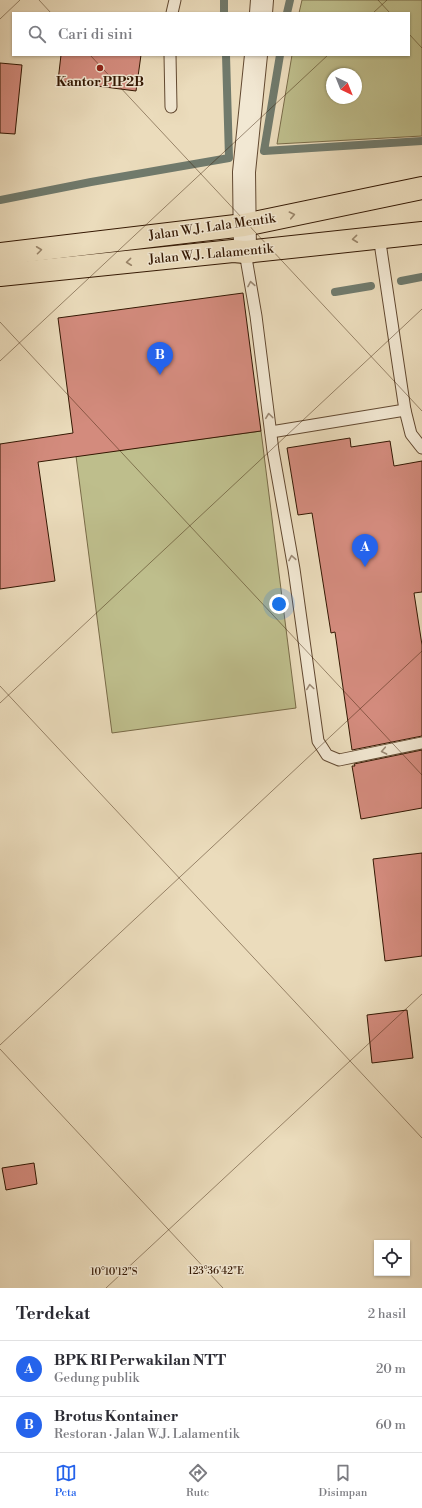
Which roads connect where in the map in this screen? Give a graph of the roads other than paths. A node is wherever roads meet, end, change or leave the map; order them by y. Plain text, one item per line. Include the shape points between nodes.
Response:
1 (176, 0) edge
2 (262, 0) edge
3 (172, 12) edge
4 (261, 12) edge
5 (170, 56) edge
6 (256, 56) edge
7 (171, 107) dead end
8 (422, 188) edge
9 (244, 226) junction
10 (422, 232) edge
11 (379, 236) junction
12 (245, 252) junction
13 (0, 254) edge
14 (0, 275) edge
15 (405, 410) junction
16 (271, 432) junction
17 (422, 448) edge
18 (422, 743) edge

1 - 3 lane
2 - 4 street
5 - 7 lane
6 - 9 street via 244,172
9 -> 8 main road, Jalan W.J. Lala Mentik
9 - 12 street
13 -> 9 main road, Jalan W.J. Lala Mentik
10 - 11 main road, Jalan W.J. Lalamentik
11 -> 12 main road, Jalan W.J. Lalamentik
11 - 15 lane
12 -> 14 main road, Jalan W.J. Lalamentik
16 -> 12 lane
15 - 16 lane
15 - 17 lane via 411,434
18 -> 16 lane via 339,760 328,755 318,741 294,569

